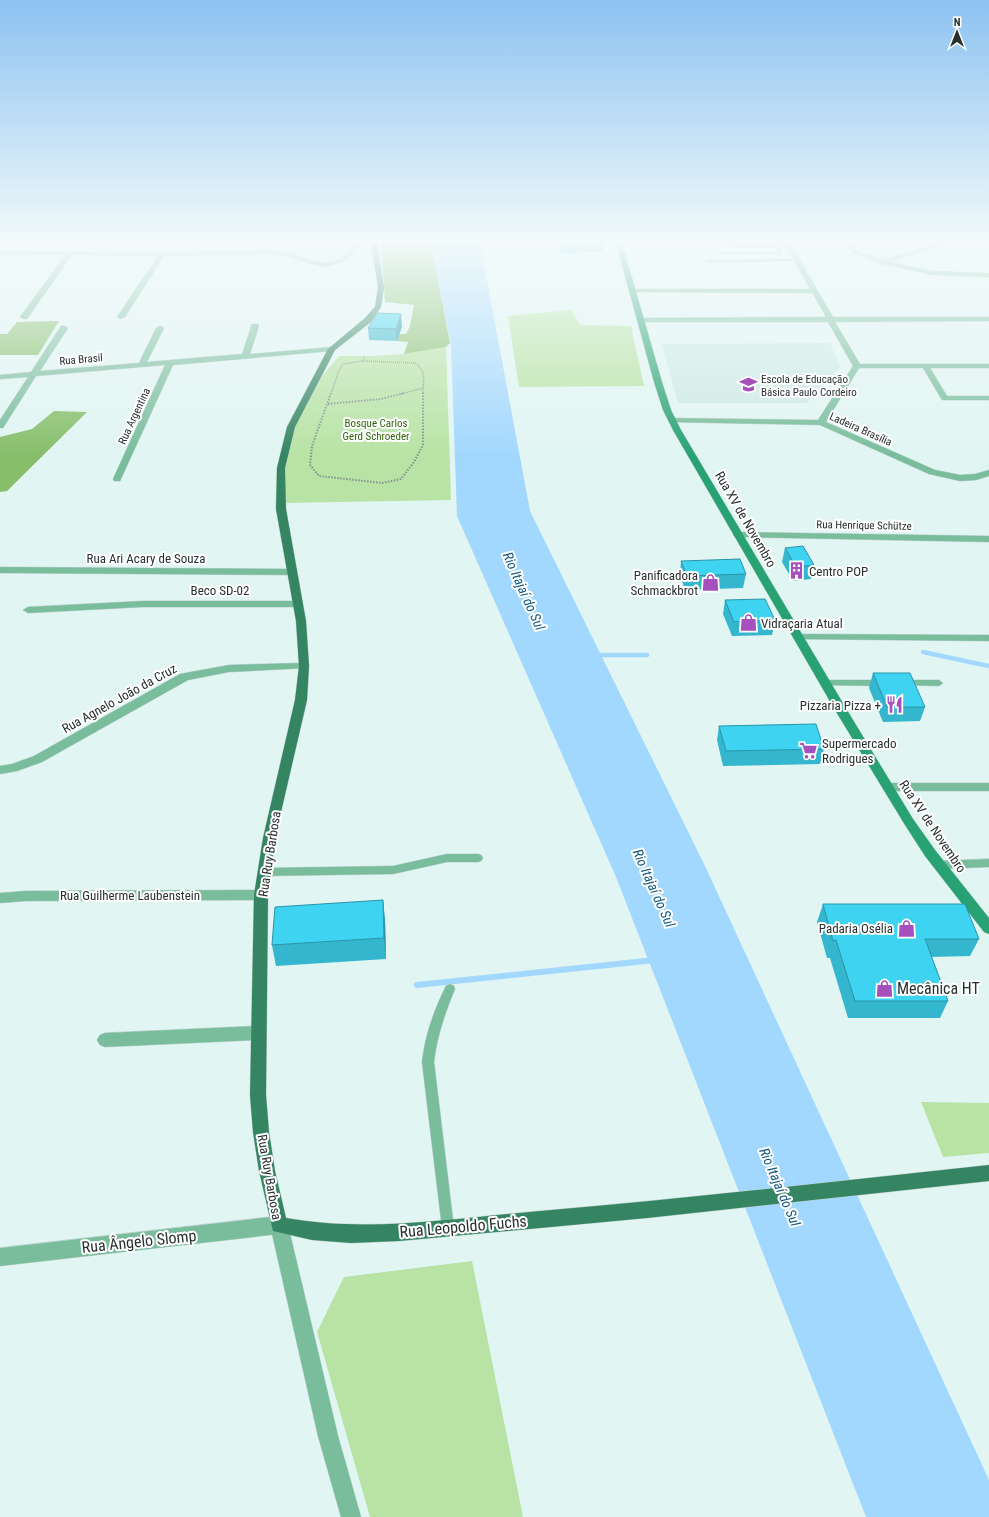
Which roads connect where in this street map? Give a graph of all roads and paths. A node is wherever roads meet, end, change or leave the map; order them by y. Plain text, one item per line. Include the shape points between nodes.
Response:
1 (123, 314) edge
2 (373, 314) edge
3 (639, 314) edge
4 (827, 314) edge
5 (121, 317) dead end
6 (830, 319) junction
7 (989, 319) edge
8 (641, 320) junction
9 (255, 326) dead end
10 (64, 328) dead end
11 (160, 328) dead end
12 (332, 349) junction
13 (245, 356) junction
14 (364, 356) dead end
15 (363, 361) junction
16 (170, 362) junction
17 (142, 365) junction
18 (857, 366) junction
19 (925, 366) junction
20 (989, 366) edge
21 (34, 374) junction
22 (0, 378) edge
23 (423, 388) junction
24 (989, 398) edge
25 (327, 404) junction
26 (672, 420) junction
27 (821, 423) junction
28 (0, 426) edge
29 (989, 473) edge
30 (117, 479) dead end
31 (738, 535) junction
32 (989, 539) edge
33 (0, 570) edge
34 (292, 572) junction
35 (297, 604) junction
36 (28, 610) dead end
37 (798, 637) junction
38 (989, 638) edge
39 (304, 666) junction
40 (825, 683) junction
41 (939, 683) dead end
42 (0, 770) edge
43 (888, 788) junction
44 (989, 788) edge
45 (478, 858) dead end
46 (989, 863) edge
47 (939, 865) junction
48 (263, 872) junction
49 (261, 895) junction
50 (0, 898) edge
51 (989, 928) edge
52 (450, 989) dead end
53 (258, 1033) junction
54 (105, 1040) dead end
55 (989, 1173) edge
56 (278, 1225) junction
57 (448, 1228) junction
58 (0, 1257) edge
59 (352, 1517) edge

1 - 5 street
2 - 12 main road, Rua Ruy Barbosa
3 - 8 main road, Rua XV de Novembro
4 - 6 street
6 - 7 street
6 - 8 street
6 - 18 street
8 - 26 main road, Rua XV de Novembro via 658,382
9 - 13 street
10 - 21 street
11 - 17 street
12 - 13 street, Rua Brasil
12 - 34 main road, Rua Ruy Barbosa via 291,427 282,462 281,509
13 - 16 street, Rua Brasil
14 - 15 path
15 - 23 path via 415,363 421,366 423,371
15 - 25 path via 343,364
16 - 17 street, Rua Brasil
16 - 30 street, Rua Argentina
17 - 21 street, Rua Brasil
18 - 19 street
18 - 27 street
19 - 20 street
19 - 24 street via 945,398
21 - 22 street, Rua Brasil
21 - 28 street
23 - 25 path via 381,399
23 - 25 path via 423,445 401,480 382,483 319,476 310,465 312,446
26 - 27 street, Ladeira Brasília
26 - 31 main road, Rua XV de Novembro
27 - 29 street, Ladeira Brasília via 932,472 964,478
31 - 32 street, Rua Henrique Schütze
31 - 37 main road, Rua XV de Novembro
33 - 34 street, Rua Ari Acary de Souza
34 - 35 main road, Rua Ruy Barbosa
35 - 36 street, Beco SD-02 via 143,604
35 - 39 main road, Rua Ruy Barbosa via 304,646
37 - 38 street
37 - 40 main road, Rua XV de Novembro
39 - 42 street, Rua Agnelo João da Cruz via 229,667 184,677 38,759
39 - 48 main road, Rua Ruy Barbosa via 301,700
40 - 41 lane
40 - 43 main road, Rua XV de Novembro
43 - 44 street
43 - 47 main road, Rua XV de Novembro
45 - 48 lane via 440,860 393,870
46 - 47 lane
47 - 51 main road, Rua XV de Novembro
48 - 49 main road, Rua Ruy Barbosa
49 - 50 street, Rua Guilherme Laubenstein
49 - 53 main road, Rua Ruy Barbosa
52 - 57 lane via 435,1025 428,1062
53 - 54 street
53 - 56 main road, Rua Ruy Barbosa via 261,1132
55 - 57 main road, Rua Leopoldo Fuchs via 647,1210
56 - 57 main road, Rua Leopoldo Fuchs via 351,1234
56 - 58 street, Rua Ângelo Slomp
56 - 59 street, Rua Ruy Barbosa via 328,1436

